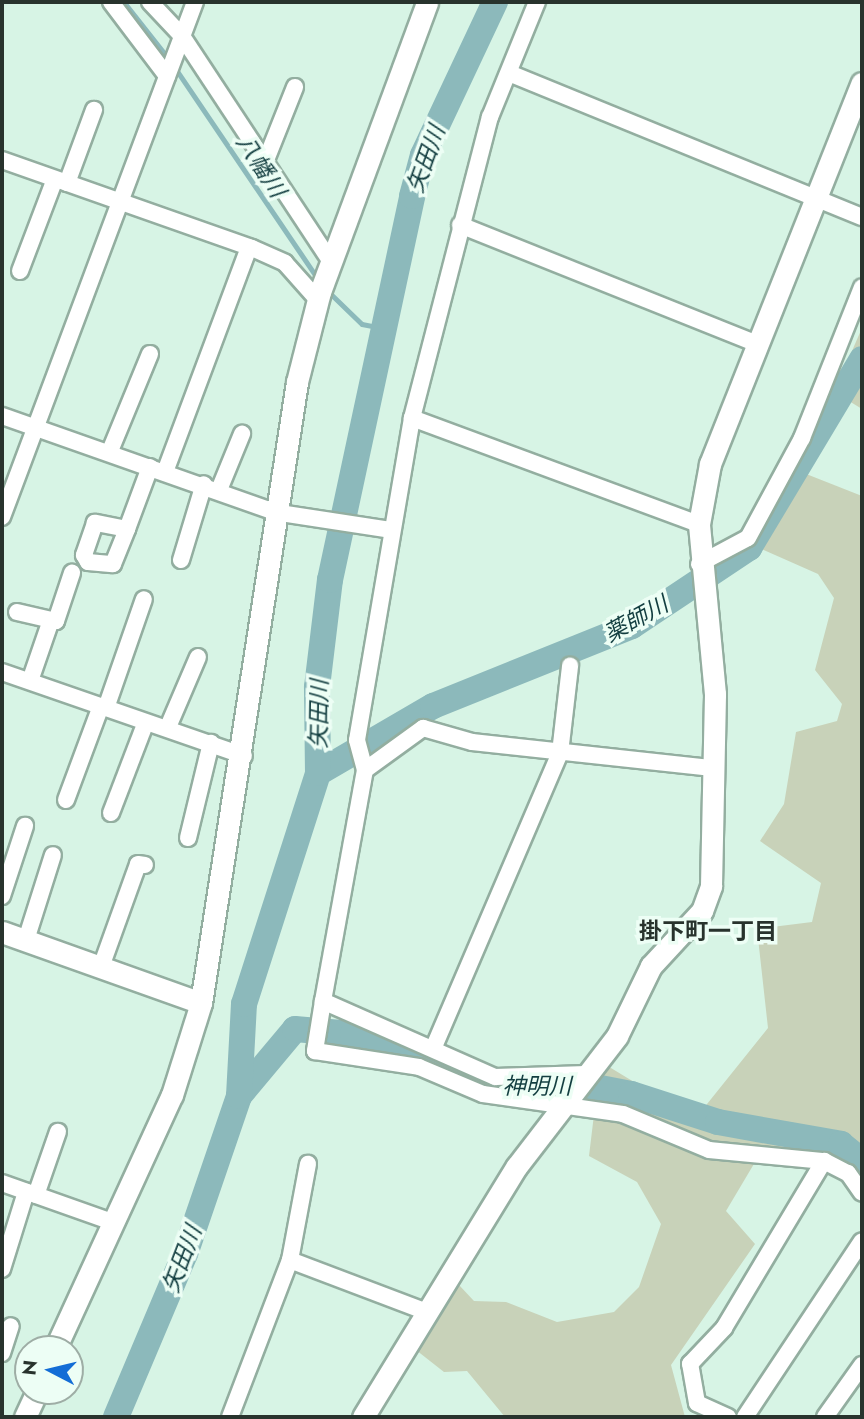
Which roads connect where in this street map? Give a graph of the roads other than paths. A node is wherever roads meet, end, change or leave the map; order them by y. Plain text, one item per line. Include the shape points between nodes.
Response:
1 (111, 2) edge
2 (150, 2) edge
3 (195, 2) edge
4 (427, 2) edge
5 (537, 2) edge
6 (179, 43) junction
7 (169, 72) junction
8 (509, 73) junction
9 (862, 83) edge
10 (295, 87) dead end
11 (94, 110) dead end
12 (2, 160) edge
13 (264, 165) junction
14 (61, 181) junction
15 (817, 197) junction
16 (121, 203) junction
17 (862, 216) edge
18 (460, 225) junction
19 (249, 247) junction
20 (329, 267) junction
21 (20, 271) dead end
22 (862, 287) edge
23 (319, 296) junction
24 (757, 344) junction
25 (150, 354) dead end
26 (2, 416) edge
27 (412, 418) junction
28 (35, 428) junction
29 (242, 435) dead end
30 (110, 452) junction
31 (157, 470) junction
32 (211, 487) junction
33 (279, 512) junction
34 (2, 517) edge
35 (699, 524) junction
36 (127, 529) dead end
37 (387, 529) junction
38 (181, 560) dead end
39 (699, 564) junction
40 (72, 573) dead end
41 (144, 599) dead end
42 (17, 612) dead end
43 (50, 623) junction
44 (198, 657) dead end
45 (570, 666) dead end
46 (2, 672) edge
47 (30, 681) junction
48 (104, 707) junction
49 (146, 722) junction
50 (168, 727) junction
51 (211, 743) junction
52 (560, 754) junction
53 (244, 756) junction
54 (713, 768) junction
55 (365, 770) junction
56 (66, 800) dead end
57 (111, 813) dead end
58 (25, 826) dead end
59 (188, 838) dead end
60 (53, 855) dead end
61 (145, 865) dead end
62 (2, 896) edge
63 (2, 932) edge
64 (26, 940) junction
65 (101, 967) junction
66 (323, 1001) junction
67 (201, 1003) junction
68 (433, 1049) junction
69 (586, 1074) junction
70 (569, 1102) junction
71 (58, 1132) dead end
72 (824, 1161) junction
73 (308, 1164) dead end
74 (2, 1183) edge
75 (862, 1193) edge
76 (31, 1194) junction
77 (112, 1222) junction
78 (862, 1241) edge
79 (290, 1260) junction
80 (2, 1269) edge
81 (427, 1312) junction
82 (11, 1326) dead end
83 (61, 1335) edge
84 (2, 1353) edge
85 (862, 1365) edge
86 (230, 1417) edge
87 (363, 1417) edge
88 (728, 1417) edge
89 (746, 1417) edge
90 (825, 1417) edge

1 - 7 street
2 - 6 street
3 - 6 street
4 - 20 street
5 - 8 street
6 - 7 street
6 - 13 street
7 - 16 street
8 - 15 street
8 - 18 street
9 - 15 street
10 - 13 street
11 - 14 street
12 - 14 street
13 - 20 street
14 - 16 street
14 - 21 street
15 - 17 street
15 - 24 street
16 - 19 street
16 - 28 street
18 - 24 street
18 - 27 street
19 - 23 street via 285,263
19 - 31 street
20 - 23 street
22 - 39 street via 802,438 748,538
23 - 33 street
24 - 35 street via 710,464
25 - 30 street
26 - 28 street
27 - 35 street
27 - 37 street
28 - 30 street
28 - 34 street
29 - 32 street
30 - 31 street
31 - 32 street
31 - 36 street
32 - 33 street
32 - 38 street
33 - 37 street
33 - 53 street
35 - 39 street
37 - 55 street via 357,740
39 - 54 street via 714,662
40 - 43 street
41 - 48 street
42 - 43 street
43 - 47 street
44 - 50 street
45 - 52 street
46 - 47 street
47 - 48 street
48 - 49 street
48 - 56 street
49 - 50 street
49 - 57 street
50 - 51 street
51 - 53 street
51 - 59 street
52 - 54 street
52 - 55 street via 472,743 423,728
52 - 68 street
53 - 67 street
54 - 69 street via 710,886 702,911 651,966 617,1036
55 - 66 street
58 - 62 street
60 - 64 street
61 - 65 street via 138,864
63 - 64 street
64 - 65 street
65 - 67 street
66 - 68 street
66 - 70 street via 315,1051 419,1067 483,1094
67 - 77 street via 172,1095
68 - 69 street via 495,1077
69 - 70 street
70 - 72 street via 623,1114 709,1150
70 - 81 street via 529,1148
71 - 76 street
72 - 75 street via 848,1173
72 - 88 street via 724,1328 690,1364 697,1403
73 - 79 street
74 - 76 street
76 - 77 street
76 - 80 street
77 - 83 street
78 - 89 street
79 - 81 street
79 - 86 street
81 - 87 street
82 - 84 street
85 - 90 street

